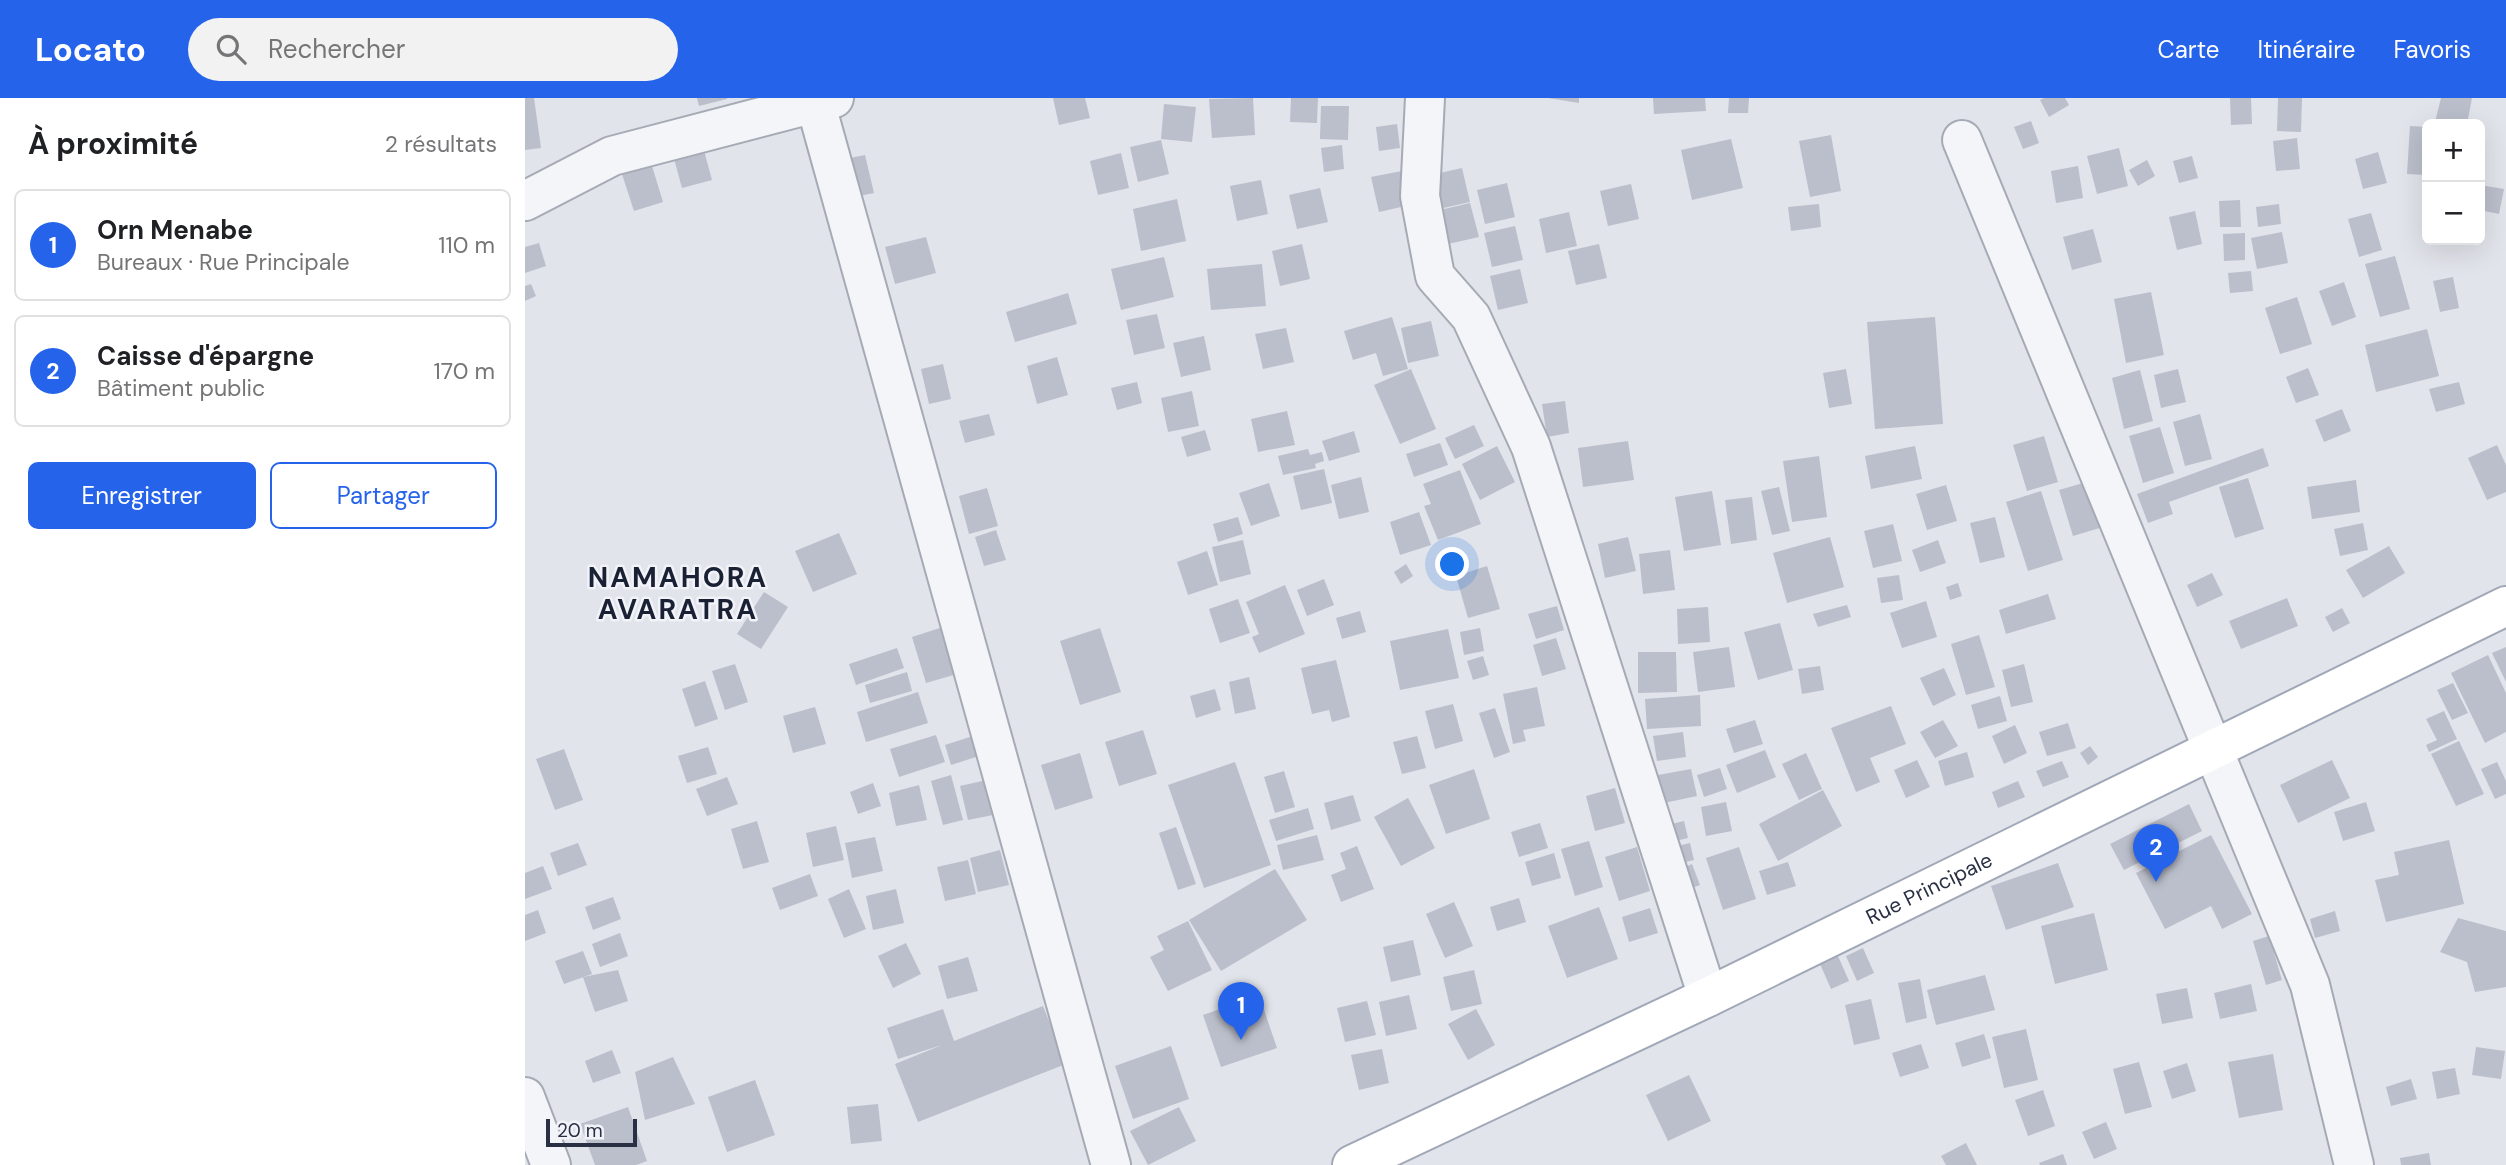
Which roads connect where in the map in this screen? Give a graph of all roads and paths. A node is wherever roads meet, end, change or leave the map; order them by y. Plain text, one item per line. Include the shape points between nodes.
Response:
1 (821, 100) edge
2 (1414, 100) edge
3 (1962, 140) dead end
4 (525, 201) edge
5 (2506, 606) edge
6 (2213, 751) junction
7 (1708, 997) junction
8 (525, 1097) edge
9 (551, 1165) edge
10 (1111, 1165) edge
11 (1352, 1165) edge
12 (2354, 1165) edge

1 - 4 street via 612,156
1 - 10 street
2 - 7 street via 1420,196 1435,275 1471,317 1531,447
3 - 6 street
5 - 6 main road, Rue Principale
6 - 7 main road, Rue Principale
6 - 12 street via 2310,985
7 - 11 main road, Rue Principale
8 - 9 street

